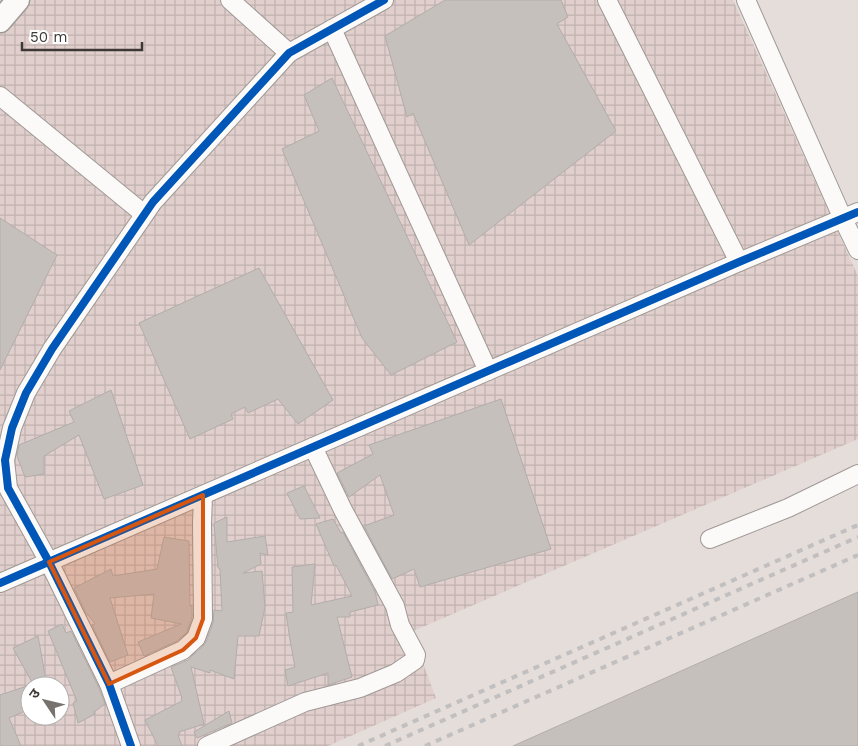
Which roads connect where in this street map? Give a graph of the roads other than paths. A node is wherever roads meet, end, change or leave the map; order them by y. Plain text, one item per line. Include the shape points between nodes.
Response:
1 (18, 0) edge
2 (230, 0) edge
3 (384, 0) edge
4 (607, 0) edge
5 (746, 0) edge
6 (0, 21) edge
7 (332, 29) junction
8 (289, 54) junction
9 (0, 96) edge
10 (144, 214) junction
11 (850, 215) edge
12 (858, 250) edge
13 (739, 262) junction
14 (488, 371) junction
15 (313, 447) junction
16 (858, 474) edge
17 (203, 495) junction
18 (710, 539) dead end
19 (49, 562) junction
20 (0, 583) edge
21 (109, 684) junction
22 (131, 746) edge
23 (207, 746) edge

1 - 6 street
2 - 8 street
3 - 7 street
4 - 13 street
5 - 11 street
7 - 8 street
7 - 14 street
8 - 10 street
9 - 10 street
10 - 19 street via 52,349 26,394 12,428 5,460 8,488
11 - 12 street
11 - 13 street
13 - 14 street
14 - 15 street
15 - 17 street
15 - 23 street via 395,606 416,655 415,660 396,673 360,688 305,702
16 - 18 street via 788,508
17 - 19 street
17 - 21 street via 203,619 196,638 183,650
19 - 20 street
19 - 21 street
21 - 22 street

